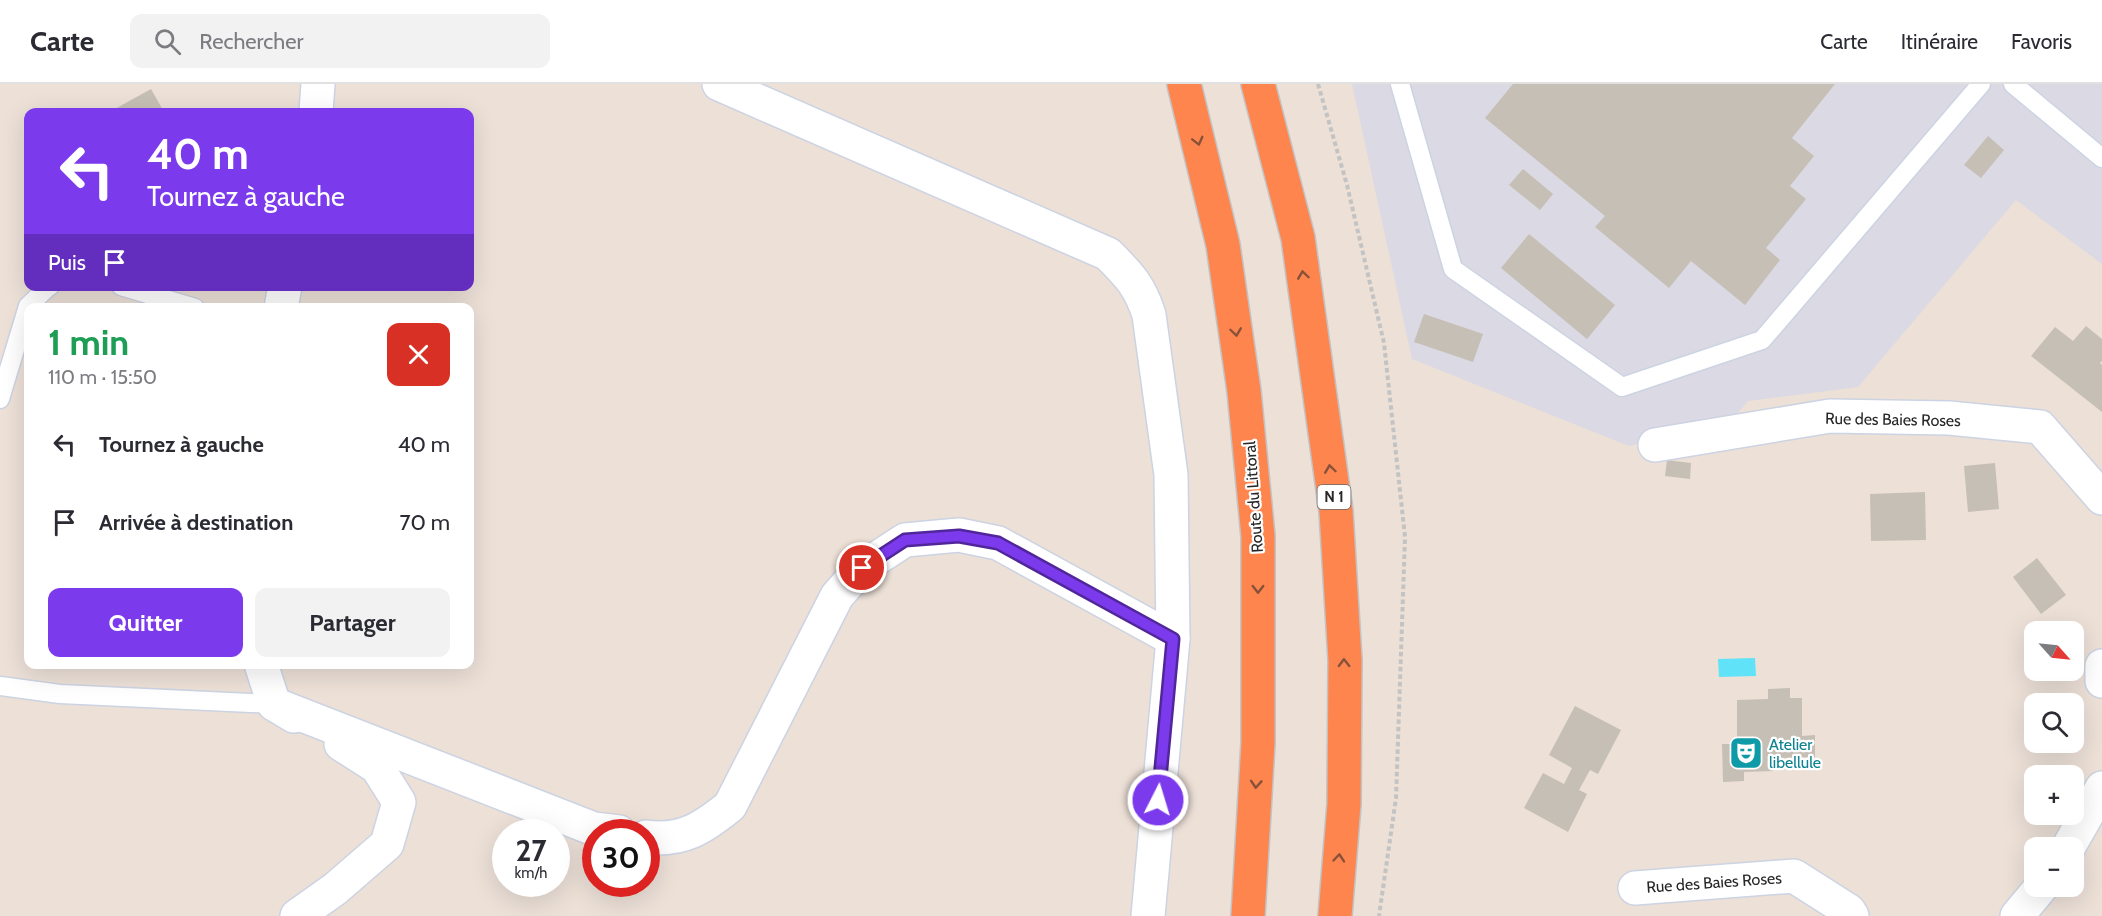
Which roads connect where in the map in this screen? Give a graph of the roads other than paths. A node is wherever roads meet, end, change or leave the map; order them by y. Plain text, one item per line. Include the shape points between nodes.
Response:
1 (318, 84) edge
2 (719, 84) edge
3 (1184, 84) edge
4 (1258, 84) edge
5 (1400, 84) edge
6 (1981, 84) edge
7 (2013, 84) edge
8 (316, 108) edge
9 (2102, 158) edge
10 (43, 291) edge
11 (138, 291) edge
12 (31, 303) edge
13 (178, 303) edge
14 (24, 319) edge
15 (0, 399) edge
16 (1655, 445) dead end
17 (2102, 498) edge
18 (1173, 639) junction
19 (2102, 666) edge
20 (263, 669) edge
21 (2102, 681) edge
22 (0, 686) edge
23 (274, 704) junction
24 (2102, 788) edge
25 (582, 824) edge
26 (2074, 837) edge
27 (660, 838) edge
28 (1635, 888) dead end
29 (2033, 897) edge
30 (297, 916) edge
31 (1148, 916) edge
32 (1248, 916) edge
33 (1335, 916) edge
34 (1852, 916) edge
35 (2017, 916) edge

1 - 8 street
2 - 18 street via 1108,254 1131,276 1149,315 1171,475
3 -> 32 highway, Route du Littoral via 1224,245 1258,536 1258,743
33 -> 4 highway, N 1 via 1344,804 1345,660 1336,511 1298,238
5 - 6 lane via 1453,269 1622,387 1762,340
7 - 9 lane
10 - 12 lane
11 - 13 lane
14 - 15 lane
16 - 17 street, Rue des Baies Roses via 1830,416 1949,418 2040,427
18 - 27 street via 998,543 959,536 905,540 862,568 837,596 730,806 705,827
18 - 31 street
19 - 21 street
20 - 23 street
22 - 23 lane via 60,694
23 - 25 street
23 - 30 street via 377,767 399,802 387,844 335,890
24 - 26 street
28 - 34 street, Rue des Baies Roses via 1794,876
29 - 35 street

